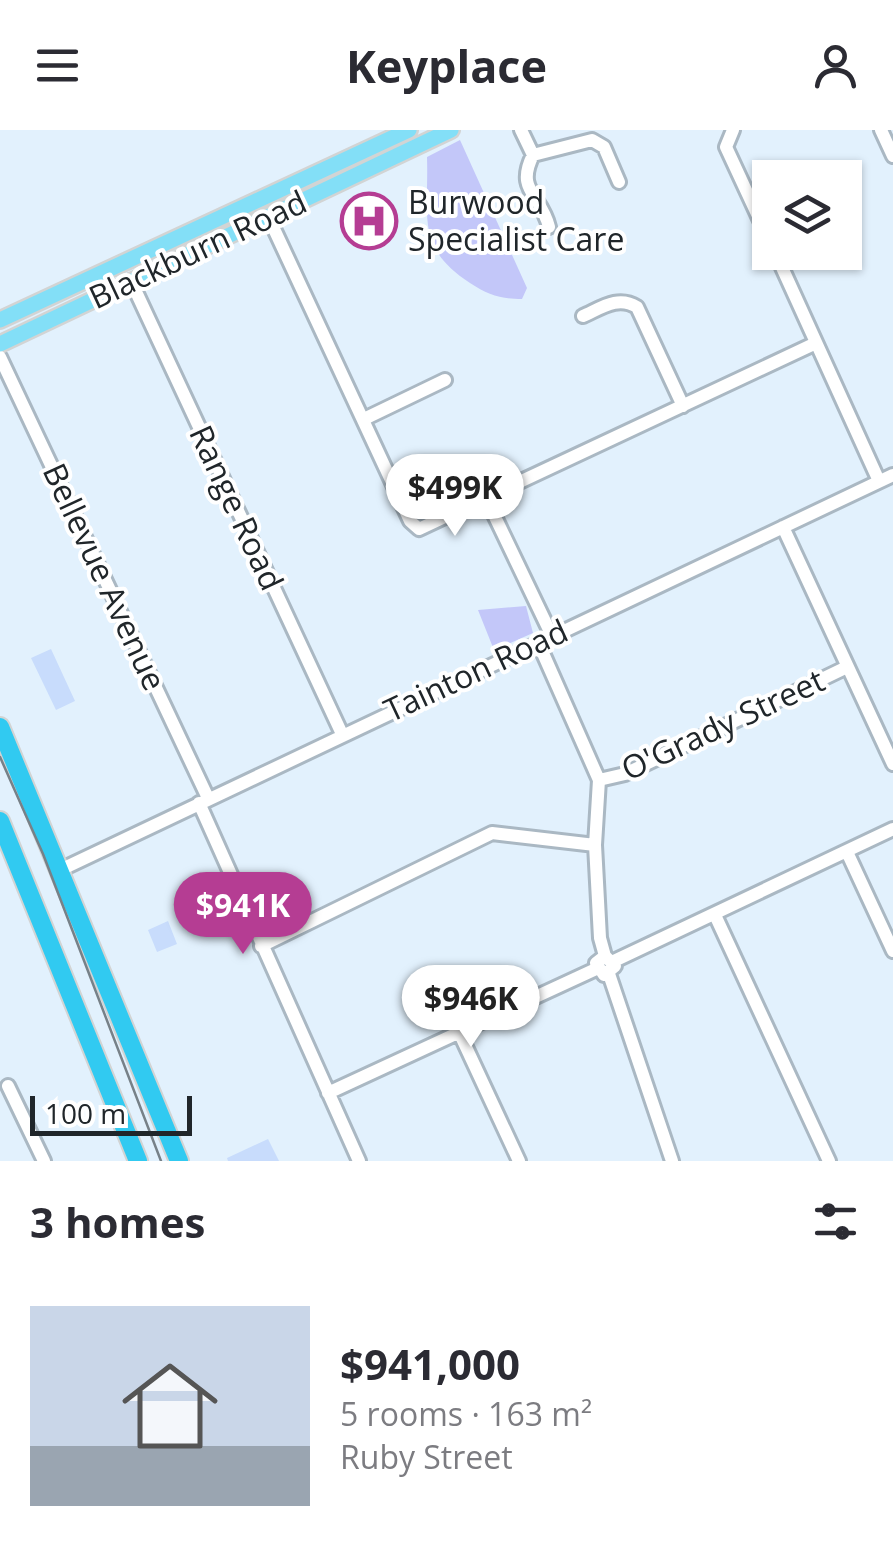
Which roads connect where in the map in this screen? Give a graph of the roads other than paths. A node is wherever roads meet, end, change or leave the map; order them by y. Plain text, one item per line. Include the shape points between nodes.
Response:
1 (409, 130) edge
2 (451, 130) edge
3 (521, 130) edge
4 (733, 130) edge
5 (881, 130) edge
6 (533, 155) junction
7 (893, 156) edge
8 (620, 182) dead end
9 (260, 200) junction
10 (752, 203) edge
11 (268, 216) junction
12 (549, 227) dead end
13 (783, 270) edge
14 (131, 281) junction
15 (584, 316) dead end
16 (0, 320) edge
17 (816, 343) junction
18 (0, 344) edge
19 (0, 357) edge
20 (444, 380) dead end
21 (683, 406) junction
22 (364, 419) junction
23 (893, 474) edge
24 (879, 481) junction
25 (486, 498) junction
26 (783, 528) junction
27 (552, 636) junction
28 (538, 642) junction
29 (846, 667) junction
30 (0, 727) edge
31 (342, 734) junction
32 (893, 764) edge
33 (600, 780) junction
34 (203, 801) junction
35 (0, 821) edge
36 (893, 829) edge
37 (595, 846) junction
38 (847, 852) junction
39 (60, 870) junction
40 (715, 914) junction
41 (261, 946) junction
42 (893, 951) edge
43 (606, 965) junction
44 (459, 1032) junction
45 (8, 1086) dead end
46 (328, 1093) junction
47 (44, 1161) edge
48 (138, 1161) edge
49 (179, 1161) edge
50 (359, 1161) edge
51 (519, 1161) edge
52 (672, 1161) edge
53 (829, 1161) edge

1 - 9 main road, Blackburn Road
2 - 11 main road, Blackburn Road
3 - 6 street
4 - 10 street via 726,147
5 - 7 street
6 - 8 street via 592,140 604,147
6 - 12 street via 524,173 527,188
9 - 11 main road
9 - 16 main road, Blackburn Road
11 - 14 main road, Blackburn Road
11 - 22 street
13 - 17 street
14 - 18 main road, Blackburn Road
14 - 31 street, Range Road
15 - 21 street via 613,302 637,307
17 - 21 street
17 - 24 street
19 - 34 street, Bellevue Avenue
20 - 22 street
21 - 25 street
22 - 25 street via 419,530
23 - 24 street, Tainton Road
24 - 26 street, Tainton Road
25 - 27 street
26 - 27 street, Tainton Road
26 - 29 street
27 - 28 street, Tainton Road
28 - 31 street, Tainton Road
28 - 33 street
29 - 32 street
29 - 33 street, O'Grady Street
30 - 39 highway
31 - 34 street, Tainton Road
33 - 37 street
34 - 39 street, Tainton Road
34 - 41 street, Bellevue Avenue
35 - 48 highway
36 - 38 street
37 - 41 street via 492,833
37 - 43 street
38 - 40 street
38 - 42 street
39 - 49 highway
40 - 43 street
40 - 53 street
41 - 46 street, Bellevue Avenue
43 - 44 street
43 - 52 street
44 - 46 street
44 - 51 street
45 - 47 street
46 - 50 street, Bellevue Avenue

